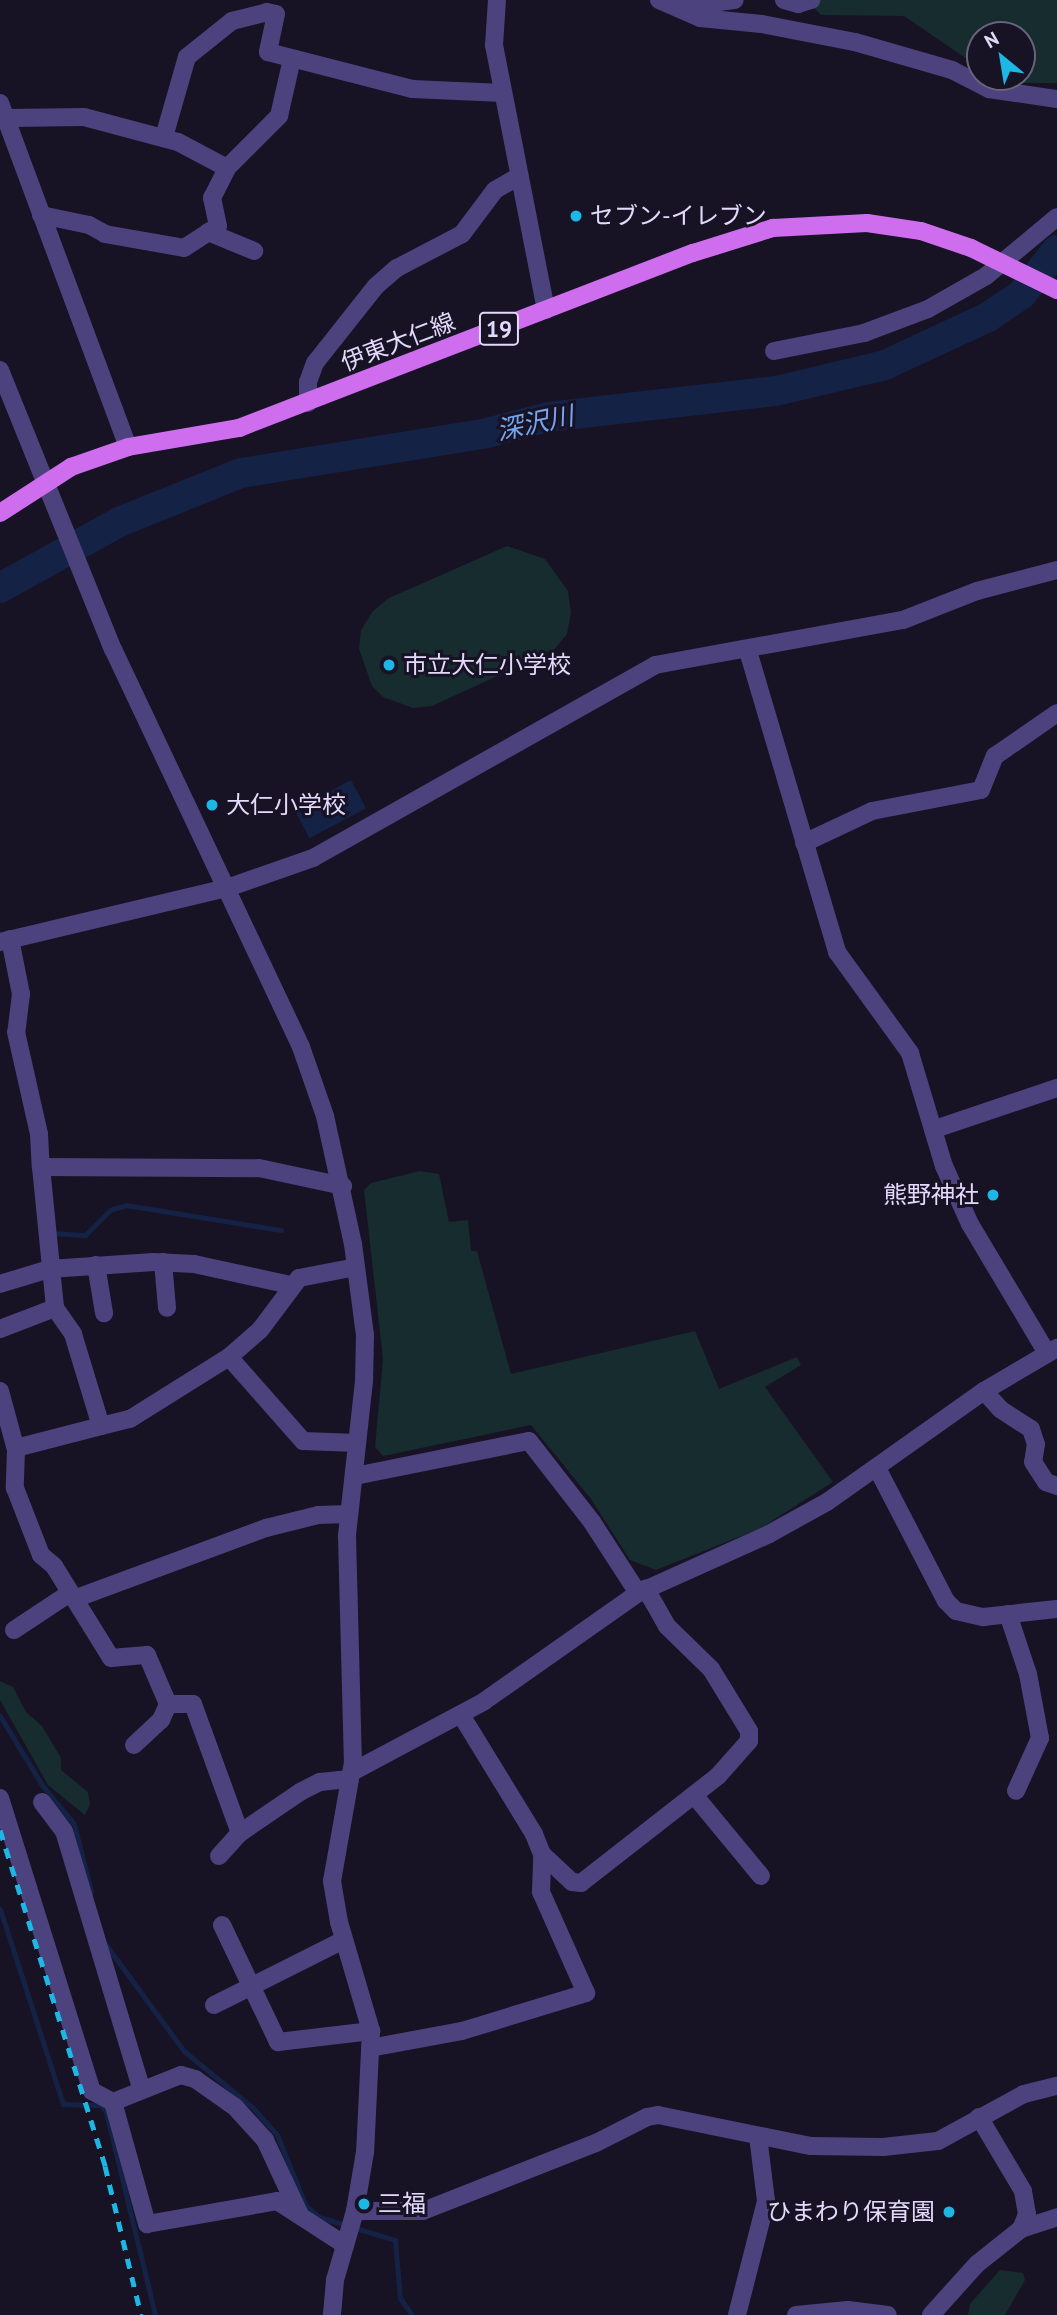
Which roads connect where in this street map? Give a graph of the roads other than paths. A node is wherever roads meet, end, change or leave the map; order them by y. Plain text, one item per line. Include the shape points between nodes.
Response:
1 (497, 0) edge
2 (735, 0) edge
3 (784, 0) edge
4 (811, 0) edge
5 (663, 3) edge
6 (292, 59) junction
7 (503, 93) junction
8 (1057, 99) edge
9 (3, 111) edge
10 (164, 138) junction
11 (228, 168) junction
12 (519, 176) junction
13 (41, 215) junction
14 (1057, 217) edge
15 (208, 232) junction
16 (254, 251) dead end
17 (1006, 264) junction
18 (1057, 290) edge
19 (547, 310) junction
20 (774, 351) dead end
21 (0, 370) edge
22 (308, 403) junction
23 (128, 447) junction
24 (43, 484) junction
25 (0, 513) edge
26 (1057, 570) edge
27 (748, 651) junction
28 (1057, 713) edge
29 (804, 843) junction
30 (227, 888) junction
31 (5, 941) edge
32 (1057, 1088) edge
33 (935, 1129) junction
34 (41, 1167) junction
35 (343, 1186) junction
36 (163, 1262) junction
37 (96, 1265) junction
38 (356, 1267) junction
39 (50, 1269) junction
40 (0, 1284) edge
41 (290, 1285) junction
42 (55, 1308) junction
43 (167, 1308) dead end
44 (104, 1313) dead end
45 (0, 1329) edge
46 (1052, 1351) edge
47 (229, 1357) junction
48 (0, 1391) edge
49 (984, 1391) junction
50 (101, 1426) junction
51 (9, 1440) edge
52 (357, 1443) junction
53 (877, 1468) junction
54 (355, 1476) junction
55 (1057, 1486) edge
56 (348, 1514) junction
57 (642, 1591) junction
58 (72, 1596) junction
59 (1057, 1609) edge
60 (1008, 1614) junction
61 (14, 1630) dead end
62 (168, 1704) junction
63 (461, 1716) junction
64 (134, 1745) dead end
65 (351, 1775) junction
66 (1016, 1791) dead end
67 (694, 1795) junction
68 (0, 1798) edge
69 (42, 1802) dead end
70 (240, 1833) junction
71 (542, 1854) junction
72 (219, 1857) dead end
73 (761, 1876) dead end
74 (222, 1925) dead end
75 (344, 1940) junction
76 (251, 1985) junction
77 (214, 2005) dead end
78 (370, 2039) junction
79 (1057, 2086) edge
80 (141, 2088) junction
81 (113, 2102) junction
82 (979, 2117) junction
83 (758, 2136) junction
84 (300, 2215) junction
85 (1057, 2217) edge
86 (350, 2227) junction
87 (1021, 2229) junction
88 (332, 2315) edge
89 (737, 2315) edge
90 (796, 2315) edge
91 (888, 2315) edge
92 (931, 2315) edge

1 - 7 street via 494,45
2 - 5 street via 707,6
3 - 4 street via 798,4
5 - 8 street via 700,18 762,23 856,42 952,70 989,89
6 - 7 street via 412,89
6 - 10 street via 268,52 276,14 232,21 187,57
6 - 11 street via 279,116
7 - 12 street
9 - 10 street via 84,117
9 - 13 street
10 - 11 street
11 - 15 street via 212,198 218,226
12 - 19 street
12 - 22 street via 495,190 462,234 397,268 376,286 315,363 308,382
13 - 15 street via 89,225 105,234 184,248
13 - 23 street
14 - 17 street
15 - 16 street
17 - 18 main road, 伊東大仁線 / 19
17 - 19 main road, 伊東大仁線 / 19 via 921,231 867,223 803,223 740,236
17 - 20 street via 928,309 864,333
19 - 22 main road, 伊東大仁線 / 19
21 - 24 street
22 - 23 main road, 伊東大仁線 / 19 via 239,428
23 - 24 main road, 伊東大仁線 / 19 via 71,467
24 - 25 main road, 伊東大仁線 / 19
24 - 30 street via 106,633
26 - 27 street via 986,588 903,620
27 - 29 street
27 - 30 street via 644,670 346,842
28 - 29 street via 995,756 981,790 872,811
29 - 33 street via 837,952 910,1053
30 - 31 street
30 - 35 street via 301,1048
31 - 34 street via 21,994 16,1032 39,1134
32 - 33 street
33 - 46 street via 944,1166 970,1224
34 - 35 street via 259,1168
34 - 39 street
35 - 38 street
36 - 37 street
36 - 41 street
36 - 43 street
37 - 39 street
37 - 44 street
38 - 41 street via 304,1276
38 - 52 street via 365,1335
39 - 40 street
39 - 42 street
41 - 47 street via 260,1329
42 - 45 street
42 - 50 street via 74,1334
46 - 49 street
47 - 50 street via 130,1419
47 - 52 street via 303,1441
48 - 51 street
49 - 53 street
49 - 55 street via 1000,1409 1031,1429 1036,1444 1033,1462 1046,1482
50 - 51 street
51 - 58 street via 20,1504 41,1556 54,1566
52 - 54 street
53 - 57 street via 768,1534
53 - 60 street via 946,1601 967,1616
54 - 56 street
54 - 57 street via 529,1441
56 - 58 street via 318,1515 266,1528
56 - 65 street
57 - 63 street
57 - 67 street via 667,1626 711,1669 751,1736 730,1764
58 - 61 street
58 - 62 street via 111,1658 147,1655
59 - 60 street
60 - 66 street via 1028,1674 1040,1738
62 - 64 street via 161,1720
62 - 70 street via 192,1704
63 - 65 street
63 - 71 street
65 - 70 street via 300,1791
65 - 75 street via 331,1881
67 - 71 street via 581,1883 572,1882
67 - 73 street
68 - 81 street via 92,2091
69 - 80 street via 64,1831
70 - 72 street
71 - 78 street via 541,1892 586,1993 462,2031
74 - 76 street
75 - 76 street
75 - 78 street
76 - 77 street
76 - 78 street via 278,2042
78 - 86 street via 365,2152
79 - 82 street via 1024,2094
80 - 81 street
80 - 84 street via 188,2075 235,2107 272,2148
81 - 84 street via 147,2224 253,2202 287,2204
82 - 83 street via 938,2141 922,2144 838,2149
82 - 87 street via 1023,2191 1027,2214
83 - 86 street via 658,2115 647,2117 596,2143 423,2211
83 - 89 street via 766,2201
84 - 86 street
85 - 87 street
86 - 88 street via 335,2280
87 - 92 street via 977,2264
90 - 91 street via 848,2310

